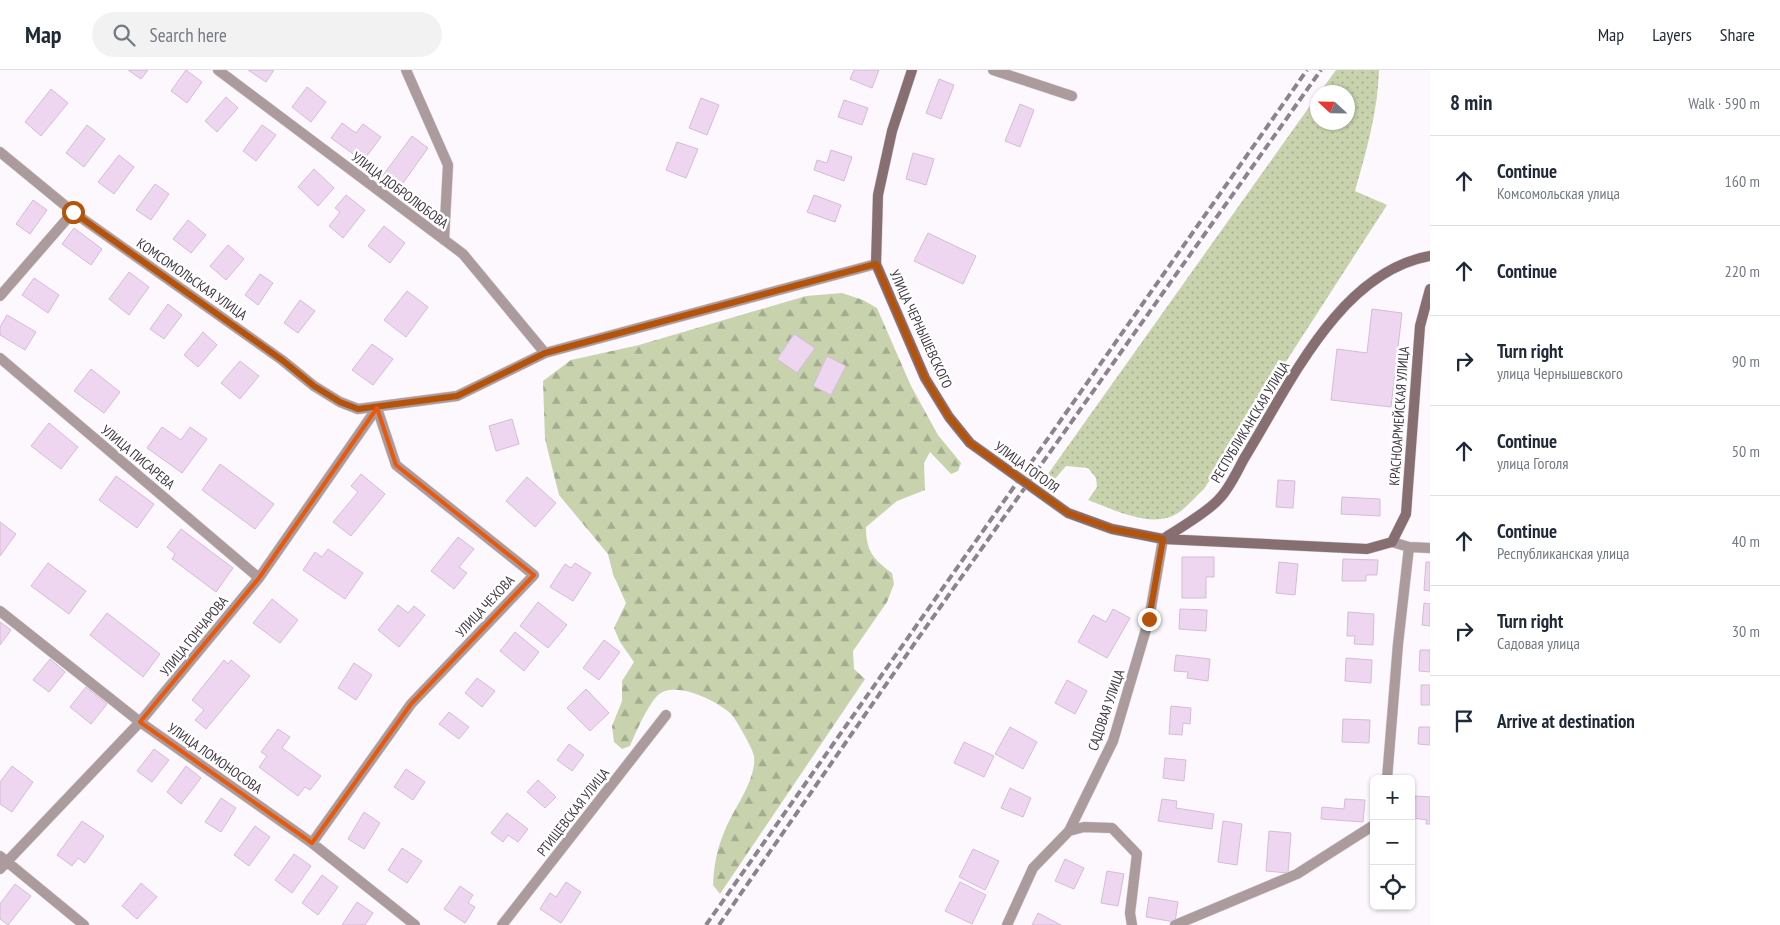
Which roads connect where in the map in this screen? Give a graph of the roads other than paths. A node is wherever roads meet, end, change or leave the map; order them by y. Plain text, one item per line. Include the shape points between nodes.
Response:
1 (218, 70) edge
2 (406, 70) edge
3 (912, 70) edge
4 (993, 70) edge
5 (1072, 96) dead end
6 (0, 152) edge
7 (73, 212) junction
8 (444, 240) junction
9 (1430, 256) edge
10 (876, 264) junction
11 (1430, 289) edge
12 (0, 296) edge
13 (545, 353) junction
14 (0, 358) edge
15 (377, 408) junction
16 (970, 443) joint
17 (1163, 539) junction
18 (1392, 542) junction
19 (1409, 547) junction
20 (1430, 548) edge
21 (259, 578) junction
22 (0, 611) edge
23 (666, 715) dead end
24 (140, 722) junction
25 (1388, 775) edge
26 (1370, 828) edge
27 (1069, 831) junction
28 (312, 843) junction
29 (2, 862) edge
30 (84, 925) edge
31 (415, 925) edge
32 (502, 925) edge
33 (1007, 925) edge
34 (1132, 925) edge
35 (1175, 925) edge

1 - 8 street, УЛИЦА ДОБРОЛЮБОВА
2 - 8 street via 448,165
3 - 10 street, УЛИЦА ЧЕРНЫШЕВСКОГО via 892,131 878,195
4 - 5 street
6 - 7 street, КОМСОМОЛЬСКАЯ УЛИЦА
7 - 12 street
7 - 15 street, КОМСОМОЛЬСКАЯ УЛИЦА via 314,386 358,409
8 - 13 street, УЛИЦА ДОБРОЛЮБОВА via 463,254
9 - 17 street, РЕСПУБЛИКАНСКАЯ УЛИЦА via 1410,260 1368,285 1335,315 1219,500
10 - 13 street, КОМСОМОЛЬСКАЯ УЛИЦА
10 - 16 street, УЛИЦА ЧЕРНЫШЕВСКОГО via 925,378
11 - 18 street, КРАСНОАРМЕЙСКАЯ УЛИЦА via 1420,326 1406,514
13 - 15 street, КОМСОМОЛЬСКАЯ УЛИЦА via 457,396
14 - 21 street, УЛИЦА ПИСАРЕВА
15 - 21 street, УЛИЦА ГОНЧАРОВА
15 - 28 street, УЛИЦА ЧЕХОВА via 396,466 534,574 411,704
16 - 17 street, УЛИЦА ГОГОЛЯ, bridge via 1068,513 1112,529
17 - 18 street via 1367,549
17 - 27 street, САДОВАЯ УЛИЦА via 1149,619 1113,740
18 - 19 street
19 - 20 street
19 - 25 street
21 - 24 street, УЛИЦА ГОНЧАРОВА
22 - 24 street, УЛИЦА ЛОМОНОСОВА
23 - 32 street, РТИЩЕВСКАЯ УЛИЦА
24 - 28 street, УЛИЦА ЛОМОНОСОВА
24 - 29 street, УЛИЦА ГОНЧАРОВА
26 - 35 street via 1298,874
27 - 33 street, САДОВАЯ УЛИЦА via 1033,868
27 - 34 street via 1084,827 1112,828 1137,854 1130,912
28 - 31 street, УЛИЦА ЛОМОНОСОВА
29 - 30 street, УЛИЦА ГОНЧАРОВА

